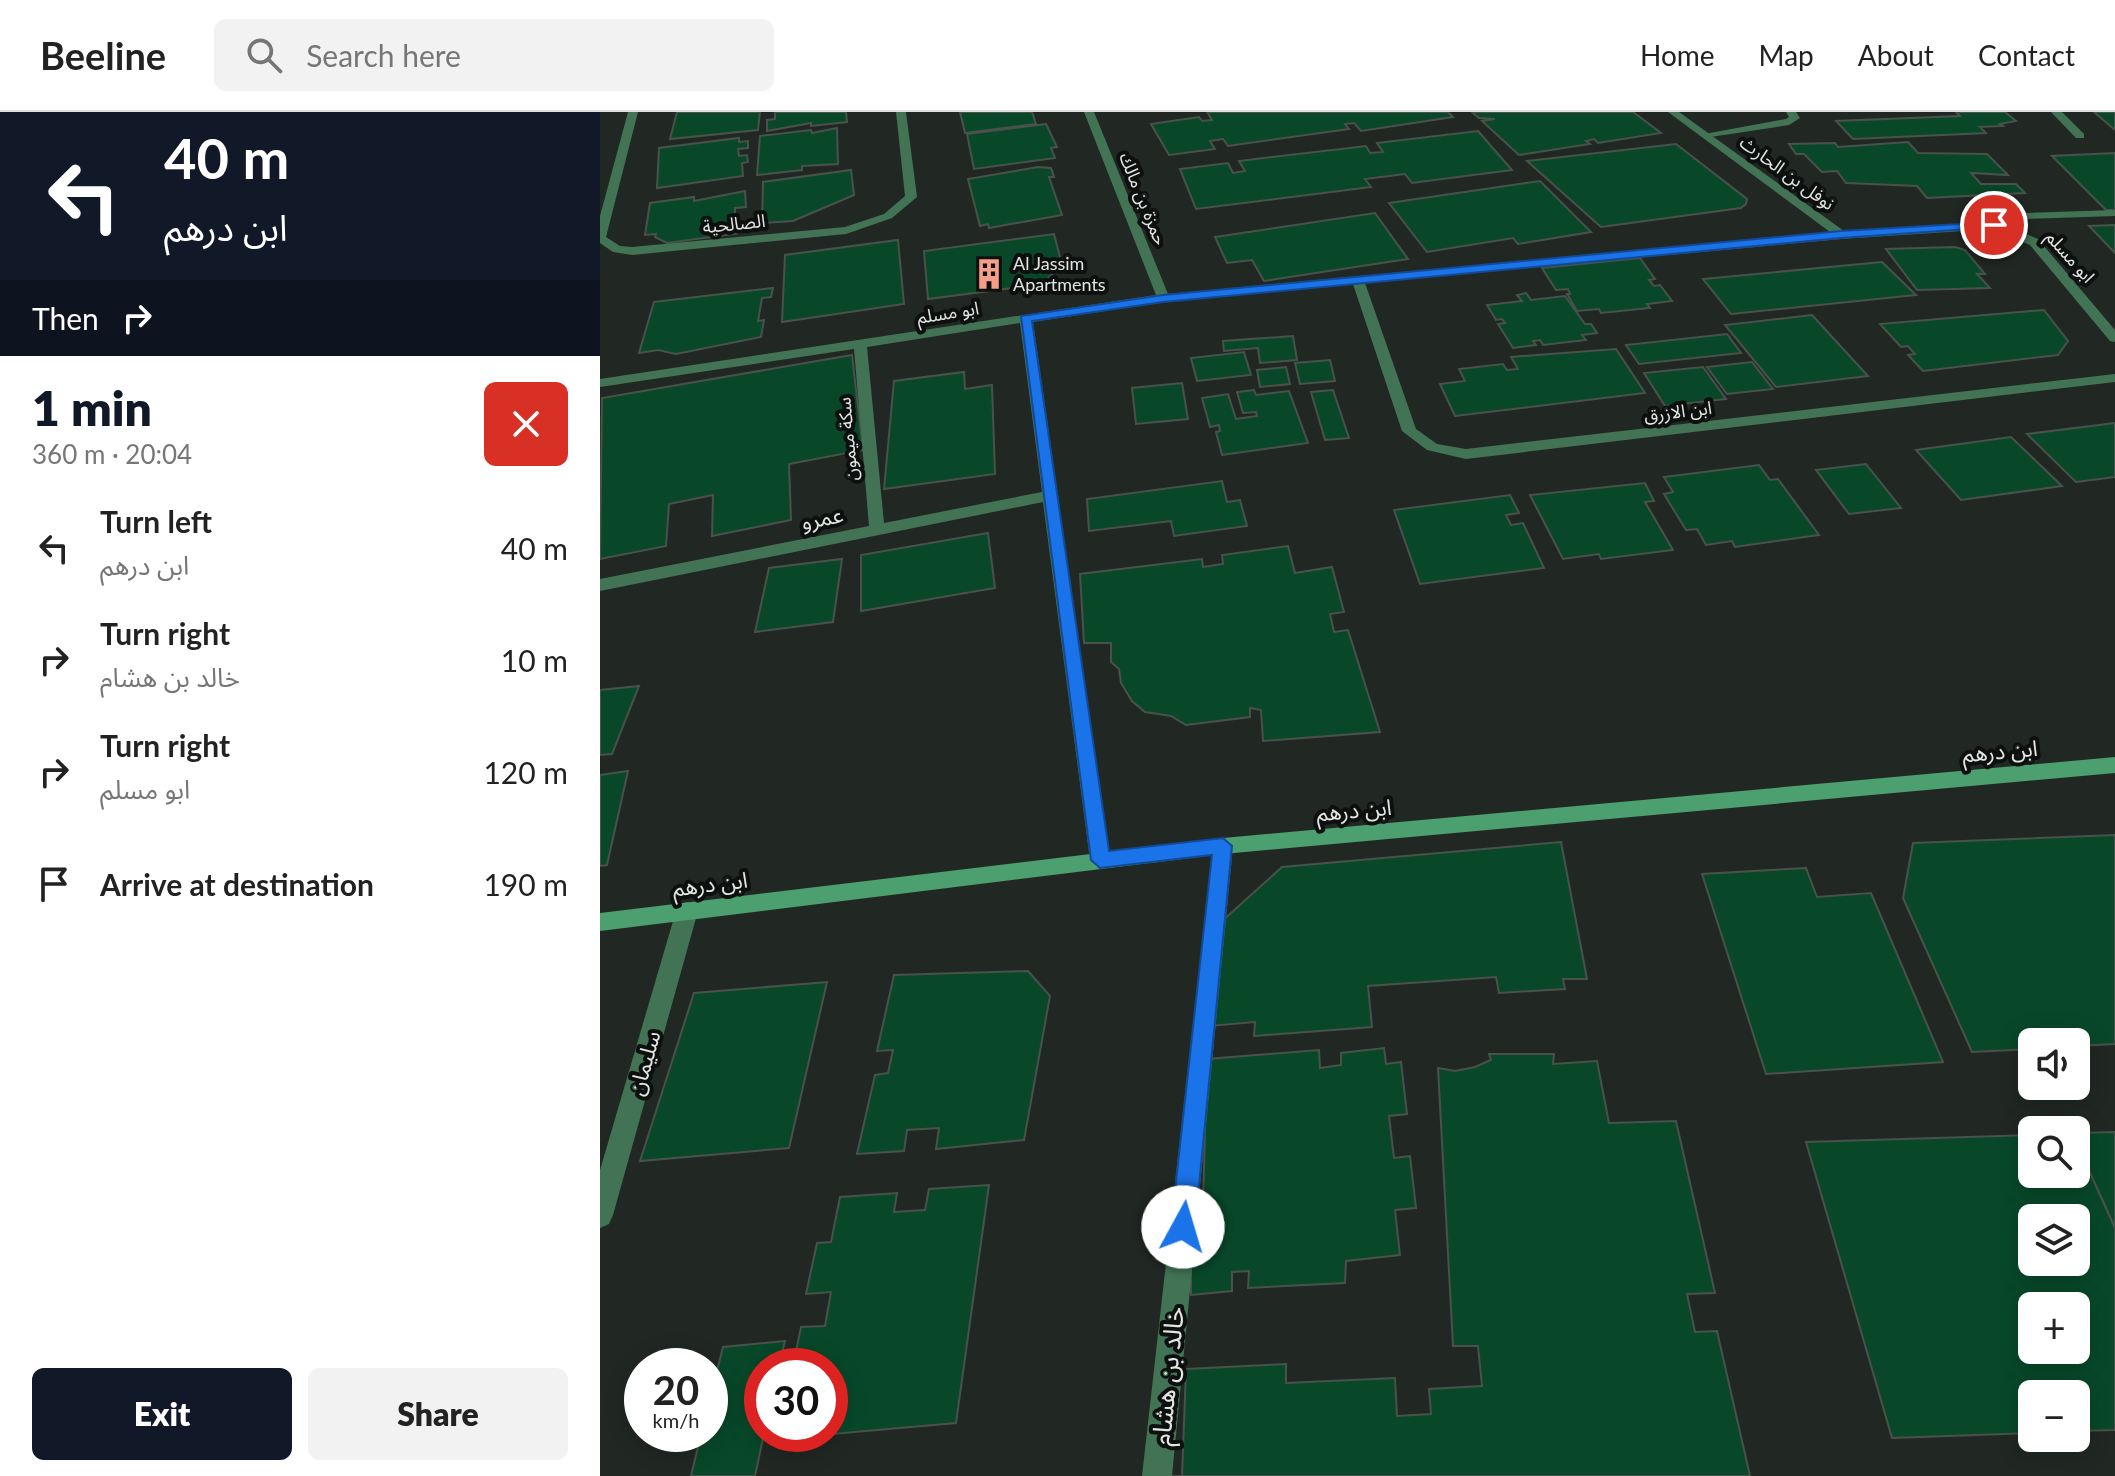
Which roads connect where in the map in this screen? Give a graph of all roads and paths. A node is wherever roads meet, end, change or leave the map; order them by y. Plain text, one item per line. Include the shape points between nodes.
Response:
1 (633, 112) edge
2 (901, 112) edge
3 (1089, 112) edge
4 (1673, 112) edge
5 (1791, 112) edge
6 (2056, 112) edge
7 (1704, 135) junction
8 (2080, 136) dead end
9 (2115, 213) edge
10 (1994, 225) junction
11 (1841, 235) junction
12 (1358, 280) junction
13 (1163, 298) junction
14 (1026, 318) junction
15 (2113, 332) edge
16 (860, 345) junction
17 (2115, 378) edge
18 (600, 383) edge
19 (1052, 495) junction
20 (877, 530) junction
21 (600, 585) edge
22 (2115, 765) edge
23 (1223, 846) junction
24 (1100, 860) junction
25 (687, 911) junction
26 (600, 922) edge
27 (600, 1215) edge
28 (1157, 1476) edge

1 - 2 street, الصالحية via 600,238 632,251 846,230 888,216 911,197
3 - 13 street, حمزة بن مالك
4 - 7 street, نوفل بن الحارث
5 - 7 street via 1795,118 1789,122
6 - 8 street
7 - 11 street, نوفل بن الحارث
9 - 10 street via 2024,216
10 - 11 street, ابو مسلم
10 - 15 street, ابو مسلم via 2034,242
11 - 12 street, ابو مسلم
12 - 13 street, ابو مسلم
12 - 17 street, ابن الازرق via 1409,431 1449,452 1484,453
13 - 14 street, ابو مسلم
14 - 16 street, ابو مسلم
14 - 19 street
16 - 18 street, ابو مسلم
16 - 20 street, سكة ميمون
19 - 20 street, عمرو
19 - 24 street
20 - 21 street, عمرو
22 - 23 street, ابن درهم
23 - 24 street, ابن درهم
23 - 28 street, خالد بن هشام
24 - 25 street, ابن درهم
25 - 26 street, ابن درهم
25 - 27 street, سليمان

